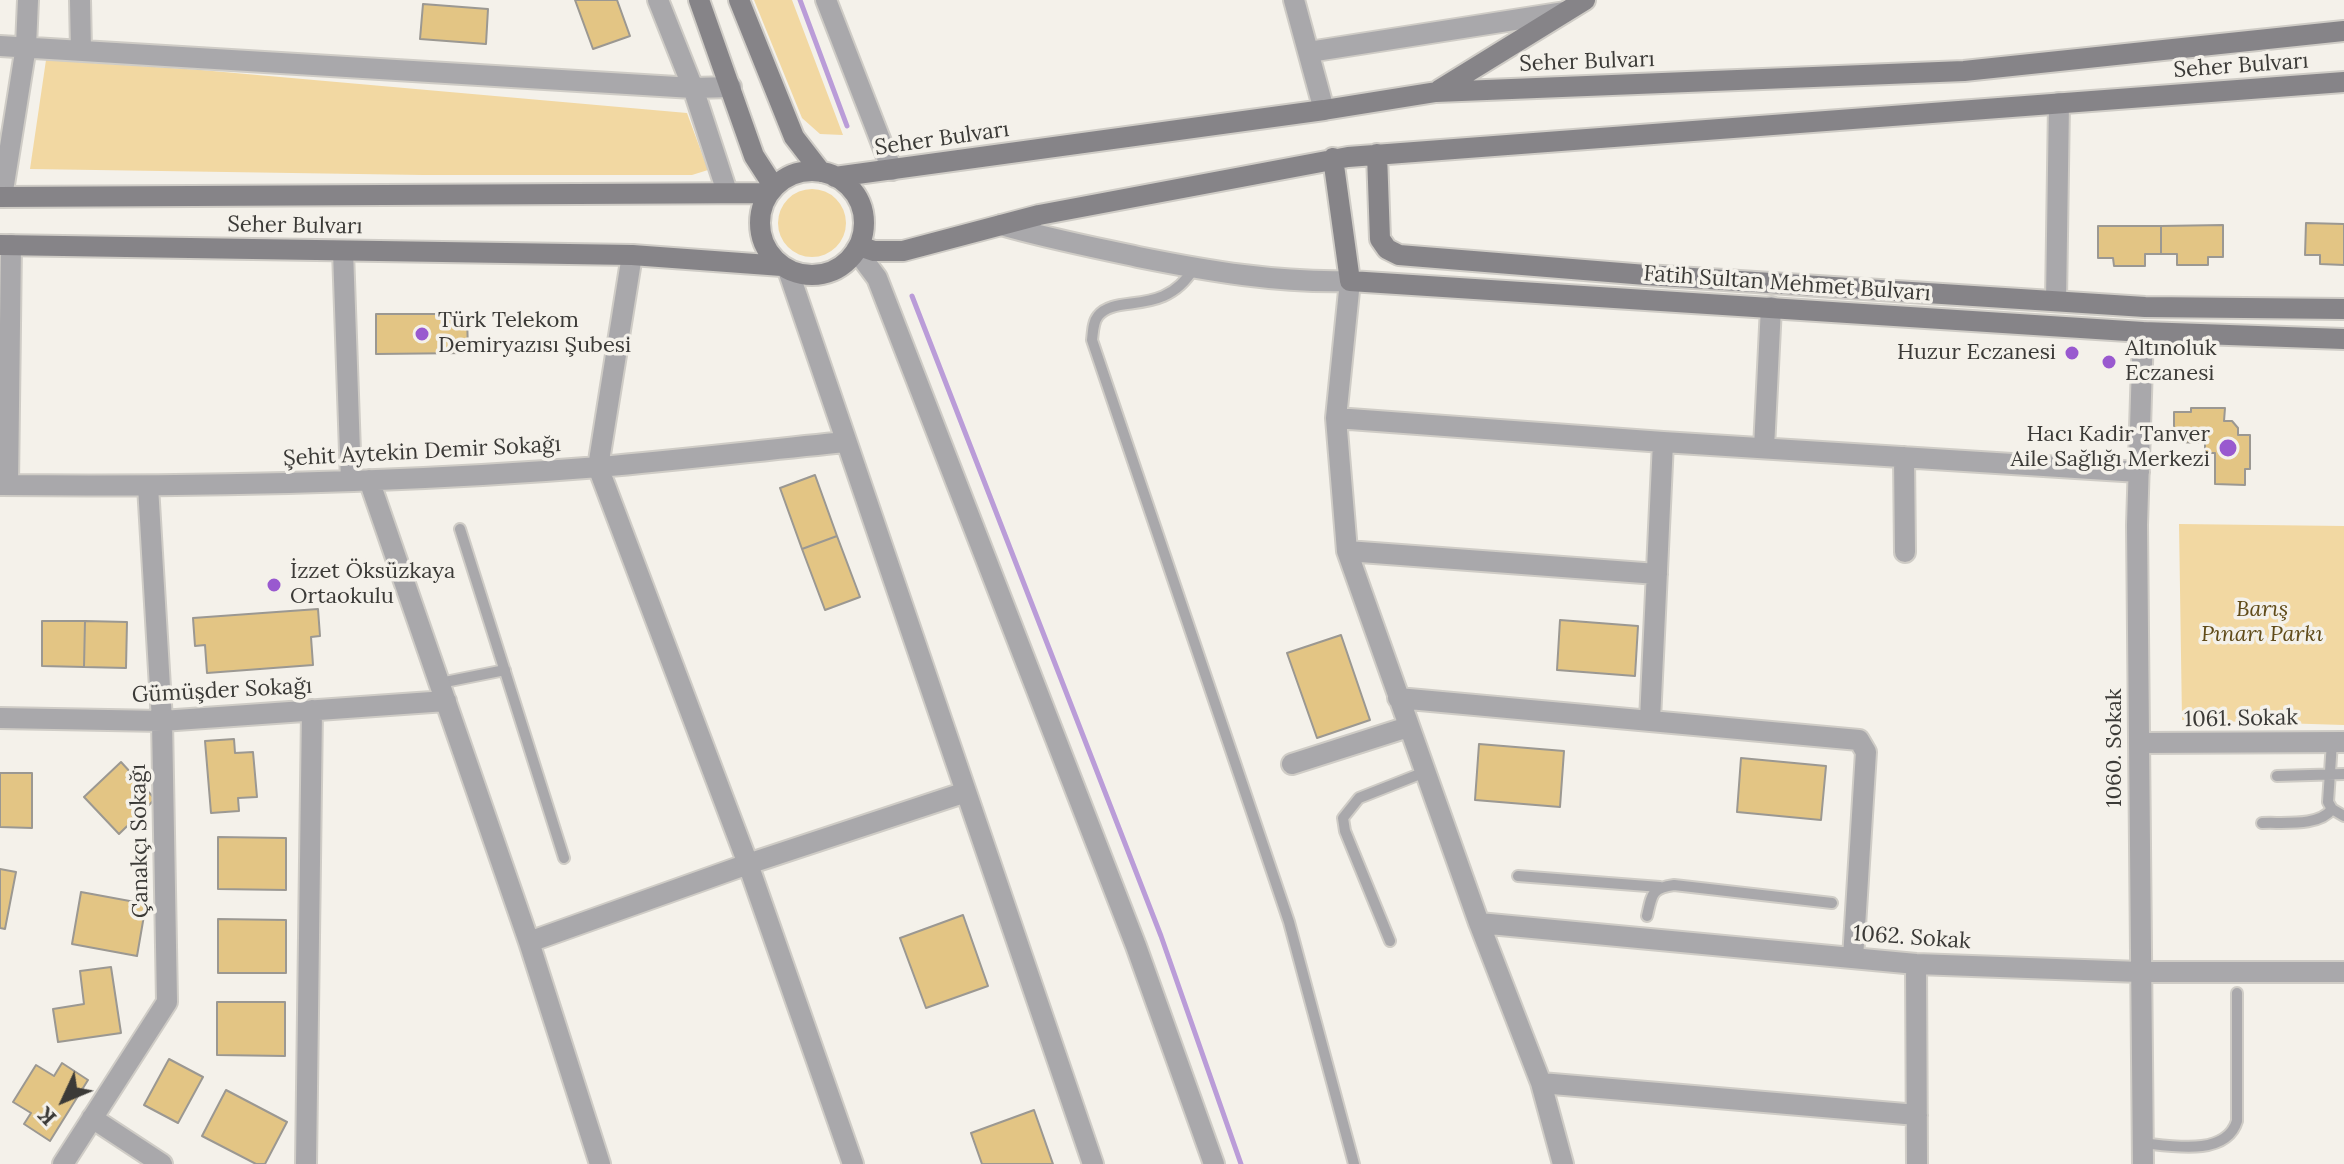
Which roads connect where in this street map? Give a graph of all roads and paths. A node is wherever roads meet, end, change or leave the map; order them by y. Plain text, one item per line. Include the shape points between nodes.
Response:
1 (28, 0) edge
2 (80, 0) edge
3 (658, 0) edge
4 (699, 0) edge
5 (739, 0) edge
6 (826, 0) edge
7 (1294, 0) edge
8 (1585, 0) edge
9 (1566, 12) junction
10 (2344, 31) edge
11 (0, 46) edge
12 (26, 46) junction
13 (81, 50) junction
14 (1309, 52) junction
15 (2344, 82) edge
16 (731, 87) junction
17 (693, 88) junction
18 (1436, 92) junction
19 (2059, 103) junction
20 (1324, 110) junction
21 (1377, 154) junction
22 (1333, 158) junction
23 (892, 170) junction
24 (828, 174) junction
25 (772, 190) junction
26 (727, 192) junction
27 (1, 197) edge
28 (1001, 225) junction
29 (5, 245) edge
30 (858, 248) junction
31 (343, 251) junction
32 (632, 255) junction
33 (785, 268) junction
34 (1194, 268) junction
35 (1350, 281) junction
36 (2056, 301) junction
37 (1771, 307) junction
38 (2344, 309) edge
39 (2143, 332) junction
40 (2344, 339) edge
41 (1336, 418) junction
42 (846, 442) junction
43 (1663, 442) junction
44 (1764, 448) junction
45 (1904, 457) junction
46 (598, 467) junction
47 (2139, 472) junction
48 (360, 481) junction
49 (4, 485) edge
50 (148, 486) junction
51 (460, 529) dead end
52 (1347, 551) junction
53 (1905, 552) dead end
54 (1657, 574) junction
55 (505, 670) junction
56 (443, 692) junction
57 (1398, 698) junction
58 (312, 710) junction
59 (0, 718) edge
60 (1650, 720) junction
61 (162, 721) junction
62 (1408, 727) junction
63 (2338, 742) edge
64 (2139, 743) junction
65 (1292, 764) dead end
66 (1425, 772) junction
67 (2344, 774) edge
68 (2329, 775) junction
69 (2277, 776) dead end
70 (966, 792) junction
71 (2332, 809) junction
72 (2344, 816) edge
73 (2262, 823) dead end
74 (564, 858) dead end
75 (748, 864) junction
76 (1518, 876) dead end
77 (1660, 887) junction
78 (1832, 903) dead end
79 (1647, 916) dead end
80 (1479, 923) junction
81 (1390, 941) dead end
82 (529, 942) junction
83 (1853, 958) junction
84 (1916, 964) junction
85 (2140, 972) junction
86 (2344, 972) edge
87 (2237, 993) dead end
88 (1541, 1083) junction
89 (1917, 1115) junction
90 (92, 1118) junction
91 (2142, 1143) junction
92 (63, 1164) edge
93 (162, 1164) edge
94 (306, 1164) edge
95 (600, 1164) edge
96 (853, 1164) edge
97 (1093, 1164) edge
98 (1214, 1164) edge
99 (1354, 1164) edge
100 (1563, 1164) edge
101 (1917, 1164) edge
102 (2143, 1164) edge

1 - 12 street
2 - 13 street
3 - 17 street
4 - 16 main road
5 - 24 main road via 794,137
6 - 23 street
7 - 14 street
8 - 9 main road
9 - 14 street
9 - 18 main road
10 - 18 main road, Seher Bulvarı via 1964,71
11 - 12 street
12 - 13 street
12 - 27 street
13 - 17 street
14 - 20 street
15 - 19 main road, Seher Bulvarı
16 - 17 street
16 - 25 main road via 754,156
17 - 26 street
18 - 20 main road, Seher Bulvarı
19 - 21 main road, Seher Bulvarı
19 - 36 street
20 - 23 main road, Seher Bulvarı
21 - 22 main road, Seher Bulvarı
21 - 36 main road, Fatih Sultan Mehmet Bulvarı via 1380,239 1399,255
22 - 28 main road, Seher Bulvarı
22 - 35 main road
23 - 24 main road, Seher Bulvarı
24 - 25 main road via 806,171
24 - 30 main road via 848,185 863,211
25 - 26 main road, Seher Bulvarı
25 - 33 main road via 762,206 761,236 766,250
26 - 27 main road, Seher Bulvarı
28 - 30 main road, Seher Bulvarı via 903,251
28 - 34 street
29 - 31 main road, Seher Bulvarı
29 - 49 street
30 - 33 main road via 832,272 802,275
30 - 98 street via 877,278 1136,946
31 - 32 main road, Seher Bulvarı
31 - 48 street
32 - 33 main road, Seher Bulvarı
32 - 46 street
33 - 42 street
34 - 35 street via 1288,281
34 - 99 lane via 1168,295 1105,310 1095,319 1092,340 1289,922
35 - 37 main road, Fatih Sultan Mehmet Bulvarı
35 - 41 street
36 - 38 main road, Fatih Sultan Mehmet Bulvarı
37 - 39 main road, Fatih Sultan Mehmet Bulvarı
37 - 44 street
39 - 40 main road, Fatih Sultan Mehmet Bulvarı
39 - 47 street, 1060. Sokak
41 - 43 street
41 - 52 street
42 - 46 street, Şehit Aytekin Demir Sokağı
42 - 70 street
43 - 44 street
43 - 54 street
44 - 45 street
45 - 47 street
45 - 53 street
46 - 48 street, Şehit Aytekin Demir Sokağı
46 - 75 street
47 - 64 street, 1060. Sokak
48 - 50 street, Şehit Aytekin Demir Sokağı
48 - 56 street
49 - 50 street, Şehit Aytekin Demir Sokağı
50 - 61 street, Çanakçı Sokağı
51 - 55 lane
52 - 54 street
52 - 57 street
54 - 60 street
55 - 56 lane
55 - 74 lane
56 - 58 street, Gümüşder Sokağı
56 - 82 street
57 - 60 street
57 - 62 street
58 - 61 street, Gümüşder Sokağı
58 - 94 street
59 - 61 street, Gümüşder Sokağı
60 - 83 street via 1855,737 1863,743
61 - 90 street, Çanakçı Sokağı via 167,1002
62 - 65 street
62 - 66 street
63 - 64 street, 1061. Sokak
63 - 68 lane
64 - 85 street, 1060. Sokak
66 - 80 street
66 - 81 lane via 1359,798 1343,818
67 - 68 lane
68 - 69 lane
68 - 71 lane
70 - 75 street
70 - 97 street
71 - 72 lane
71 - 73 lane via 2315,820
75 - 82 street
75 - 96 street
76 - 77 lane
77 - 78 lane
77 - 79 lane
80 - 83 street, 1062. Sokak
80 - 88 street
82 - 95 street
83 - 84 street, 1062. Sokak
84 - 85 street, 1062. Sokak
84 - 89 street
85 - 86 street, 1062. Sokak
85 - 91 street, 1060. Sokak
87 - 91 lane via 2234,1130 2213,1144
88 - 89 street
88 - 100 street
89 - 101 street
90 - 92 street, Çanakçı Sokağı
90 - 93 street
91 - 102 street, 1060. Sokak

